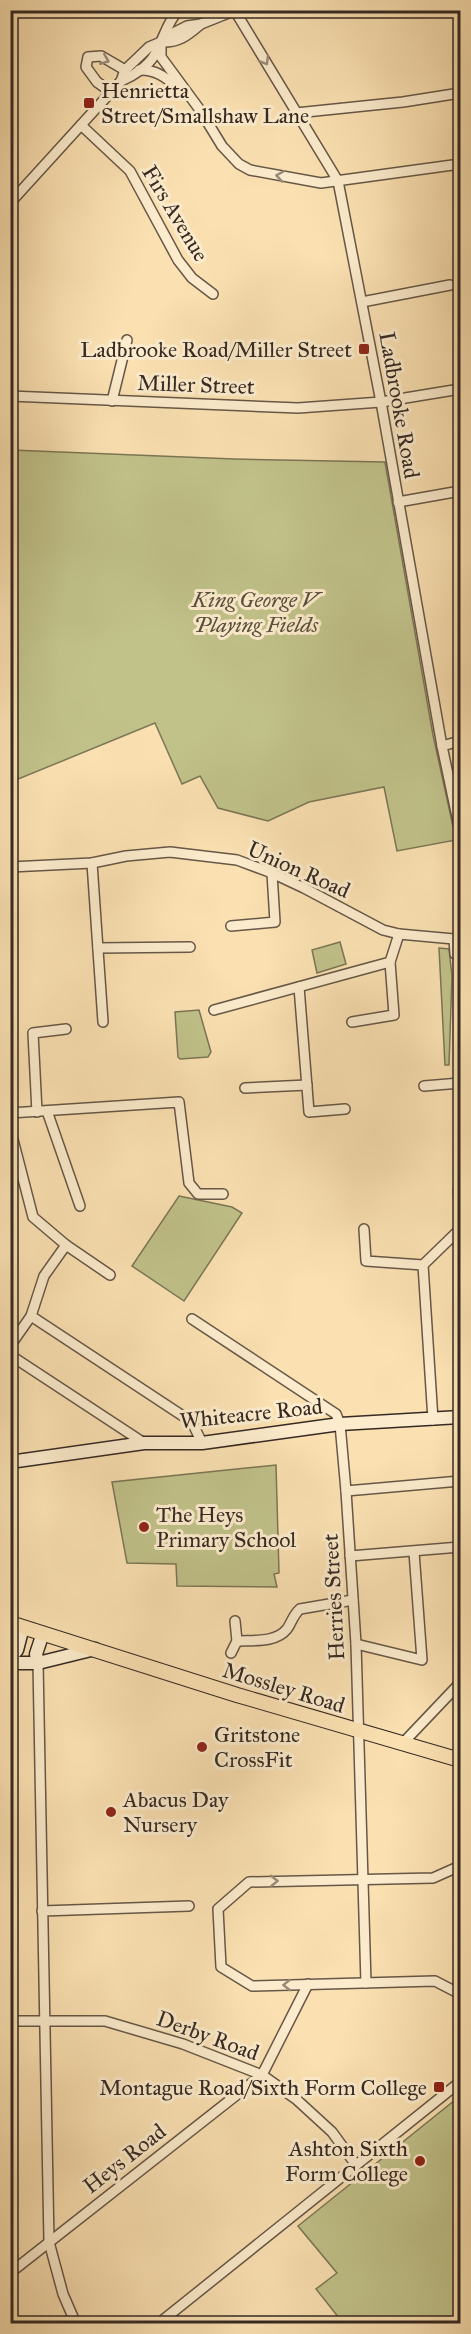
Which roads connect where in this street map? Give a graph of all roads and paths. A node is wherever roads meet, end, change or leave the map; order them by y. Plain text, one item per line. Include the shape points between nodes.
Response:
1 (178, 10) edge
2 (235, 11) edge
3 (161, 42) junction
4 (125, 70) junction
5 (139, 70) junction
6 (121, 81) junction
7 (111, 92) junction
8 (460, 93) edge
9 (192, 98) junction
10 (296, 113) junction
11 (81, 126) junction
12 (460, 164) edge
13 (338, 181) junction
14 (10, 203) edge
15 (450, 285) dead end
16 (213, 294) dead end
17 (362, 302) junction
18 (127, 340) dead end
19 (460, 389) edge
20 (10, 396) edge
21 (112, 401) junction
22 (381, 402) junction
23 (460, 491) edge
24 (398, 502) junction
25 (460, 741) edge
26 (442, 746) junction
27 (460, 831) edge
28 (92, 863) junction
29 (10, 867) edge
30 (272, 873) junction
31 (231, 926) dead end
32 (399, 934) junction
33 (457, 938) edge
34 (190, 947) dead end
35 (98, 948) junction
36 (455, 954) dead end
37 (390, 962) junction
38 (299, 987) junction
39 (214, 1010) dead end
40 (103, 1022) dead end
41 (352, 1022) dead end
42 (66, 1029) dead end
43 (460, 1083) edge
44 (307, 1085) junction
45 (424, 1086) dead end
46 (245, 1088) dead end
47 (345, 1109) dead end
48 (42, 1111) junction
49 (10, 1113) edge
50 (10, 1128) edge
51 (223, 1194) dead end
52 (80, 1206) dead end
53 (364, 1229) dead end
54 (460, 1229) edge
55 (66, 1245) junction
56 (423, 1264) junction
57 (110, 1275) dead end
58 (31, 1316) junction
59 (192, 1319) dead end
60 (10, 1346) edge
61 (10, 1355) edge
62 (460, 1417) edge
63 (433, 1420) junction
64 (340, 1424) junction
65 (144, 1443) junction
66 (202, 1443) junction
67 (10, 1462) edge
68 (460, 1481) edge
69 (346, 1491) junction
70 (460, 1546) edge
71 (414, 1552) junction
72 (351, 1556) junction
73 (353, 1600) junction
74 (235, 1621) dead end
75 (17, 1625) edge
76 (43, 1633) junction
77 (237, 1641) junction
78 (356, 1644) junction
79 (96, 1649) junction
80 (231, 1653) dead end
81 (10, 1658) edge
82 (10, 1663) edge
83 (38, 1663) junction
84 (460, 1683) edge
85 (360, 1732) junction
86 (404, 1743) junction
87 (460, 1760) edge
88 (460, 1866) edge
89 (363, 1879) junction
90 (189, 1906) dead end
91 (42, 1911) junction
92 (366, 1983) junction
93 (308, 1984) junction
94 (460, 1994) edge
95 (46, 2020) junction
96 (10, 2021) edge
97 (262, 2075) junction
98 (460, 2082) edge
99 (356, 2165) junction
100 (49, 2242) junction
101 (10, 2273) edge
102 (76, 2324) edge
103 (158, 2324) edge

1 - 3 street
2 - 3 street via 187,26
2 -> 10 street, Ladbrooke Road
3 - 4 street via 149,47
3 - 5 street via 154,57
3 - 9 street via 161,57
4 - 6 street
7 -> 4 street via 86,67 88,57 100,56
5 - 6 street
5 - 9 street via 160,73
6 - 7 street
7 - 11 street
8 - 10 street
13 -> 9 street via 321,183 262,173 239,164 222,146
10 - 13 street, Ladbrooke Road
11 - 14 street
11 - 16 street, Firs Avenue via 130,171 178,260 192,278
12 - 13 street
13 - 17 street, Ladbrooke Road
15 - 17 street
17 - 22 street, Ladbrooke Road
18 - 21 street
19 - 22 street, Miller Street
20 - 21 street, Miller Street
21 - 22 street, Miller Street via 298,408
22 - 24 street, Ladbrooke Road
23 - 24 street
24 - 26 street, Ladbrooke Road
25 - 26 street
26 - 27 street, Ladbrooke Road
28 - 29 street, Union Road
28 - 30 street, Union Road via 170,852 237,861
28 - 35 street
30 - 31 street via 275,922
30 - 32 street, Union Road via 383,930
32 - 33 street, Union Road
32 - 37 street
33 - 36 street
34 - 35 street
35 - 40 street
37 - 38 street
37 - 41 street via 394,1015
38 - 39 street
38 - 44 street
42 - 48 street via 33,1033
43 - 45 street
44 - 46 street
44 - 47 street via 309,1112
48 - 49 street
48 - 51 street via 179,1102 189,1183 198,1194
48 - 52 street
50 - 55 street via 33,1217
53 - 56 street via 366,1261
54 - 56 street
55 - 57 street
55 - 58 street via 44,1276
56 - 63 street
58 - 60 street
58 - 66 street via 192,1422
59 - 64 street via 336,1413
61 - 65 street
62 - 63 main road, Whiteacre Road
63 - 64 main road, Whiteacre Road
64 - 66 main road, Whiteacre Road
64 - 69 street, Herries Street
65 - 66 main road, Whiteacre Road
65 - 67 main road, Whiteacre Road
68 - 69 street
69 - 72 street, Herries Street
70 - 71 street
71 - 72 street
71 - 78 street via 422,1660
72 - 73 street, Herries Street
73 - 77 street via 300,1609 277,1637
73 - 78 street, Herries Street
74 - 77 street
75 - 76 main road, Mossley Road
75 - 81 main road via 17,1650
76 - 79 main road, Mossley Road
76 - 83 main road via 36,1654
77 - 80 street
78 - 85 street, Herries Street
79 - 83 main road
79 - 85 main road, Mossley Road
82 - 83 main road
83 - 91 street
84 - 86 street
85 - 86 main road, Mossley Road
85 - 89 street, Herries Street
86 - 87 main road, Mossley Road
88 - 89 street via 433,1878
89 - 92 street, Herries Street
93 -> 89 street via 252,1986 221,1967 218,1909 249,1882
90 - 91 street
91 - 95 street
92 - 93 street
92 - 94 street via 435,1981
93 - 97 street
95 - 96 street, Derby Road
95 - 97 street, Derby Road via 105,2021 183,2044
95 - 100 street
97 - 99 street, Derby Road via 296,2098 332,2132
97 - 100 street, Heys Road
98 - 99 street
99 - 103 street
100 - 101 street, Heys Road
100 - 102 street

